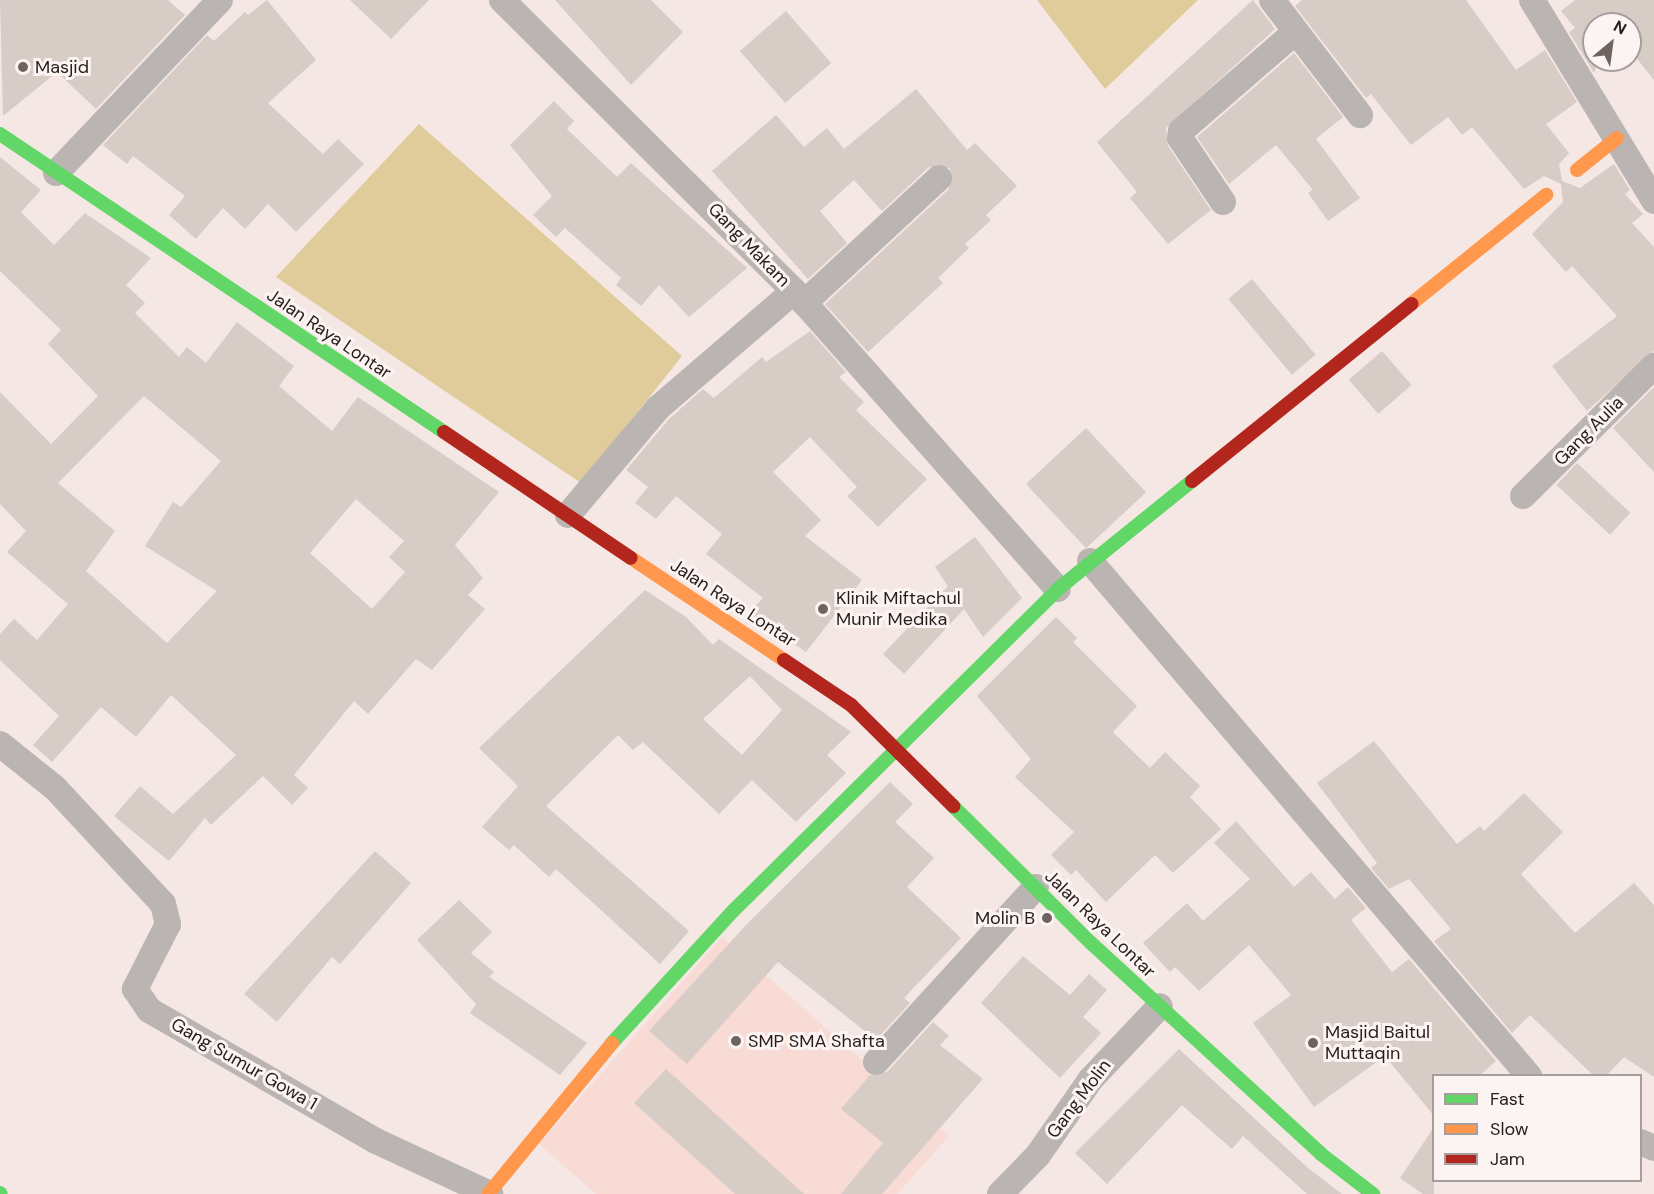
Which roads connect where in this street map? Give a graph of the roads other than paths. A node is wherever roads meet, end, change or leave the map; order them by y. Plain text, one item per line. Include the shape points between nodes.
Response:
1 (220, 0) edge
2 (502, 0) edge
3 (1272, 0) edge
4 (1532, 0) edge
5 (1294, 33) junction
6 (1360, 115) dead end
7 (0, 134) edge
8 (1617, 138) junction
9 (1577, 171) dead end
10 (56, 173) junction
11 (939, 178) dead end
12 (1546, 195) dead end
13 (1654, 201) edge
14 (1223, 202) dead end
15 (799, 297) junction
16 (1654, 366) edge
17 (1523, 496) dead end
18 (568, 515) junction
19 (1090, 561) junction
20 (1058, 589) junction
21 (0, 744) edge
22 (894, 748) junction
23 (1036, 887) junction
24 (1160, 1006) junction
25 (876, 1062) dead end
26 (1527, 1074) edge
27 (490, 1194) edge
28 (1000, 1194) edge
29 (1373, 1194) edge

1 - 10 street
2 - 15 street, Gang Makam
3 - 5 street
4 - 8 street
5 - 6 street
5 - 14 street via 1181,131 1180,138
7 - 10 street, Jalan Raya Lontar
8 - 9 street
8 - 13 street
10 - 18 street, Jalan Raya Lontar
11 - 15 street
12 - 19 street
15 - 18 street, Gang Makam via 677,388
15 - 20 street
16 - 17 street, Gang Aulia
18 - 22 street, Jalan Raya Lontar via 810,674
19 - 20 street
19 - 26 street
20 - 22 street
21 - 27 street, Gang Sumur Gowa 1 via 55,788 163,904 168,924 135,989 149,1010 376,1141
22 - 23 street, Jalan Raya Lontar
22 - 27 street via 587,1071
23 - 24 street, Jalan Raya Lontar
23 - 25 street
24 - 28 street, Gang Molin via 1091,1078 1038,1155
24 - 29 street, Jalan Raya Lontar via 1321,1154

